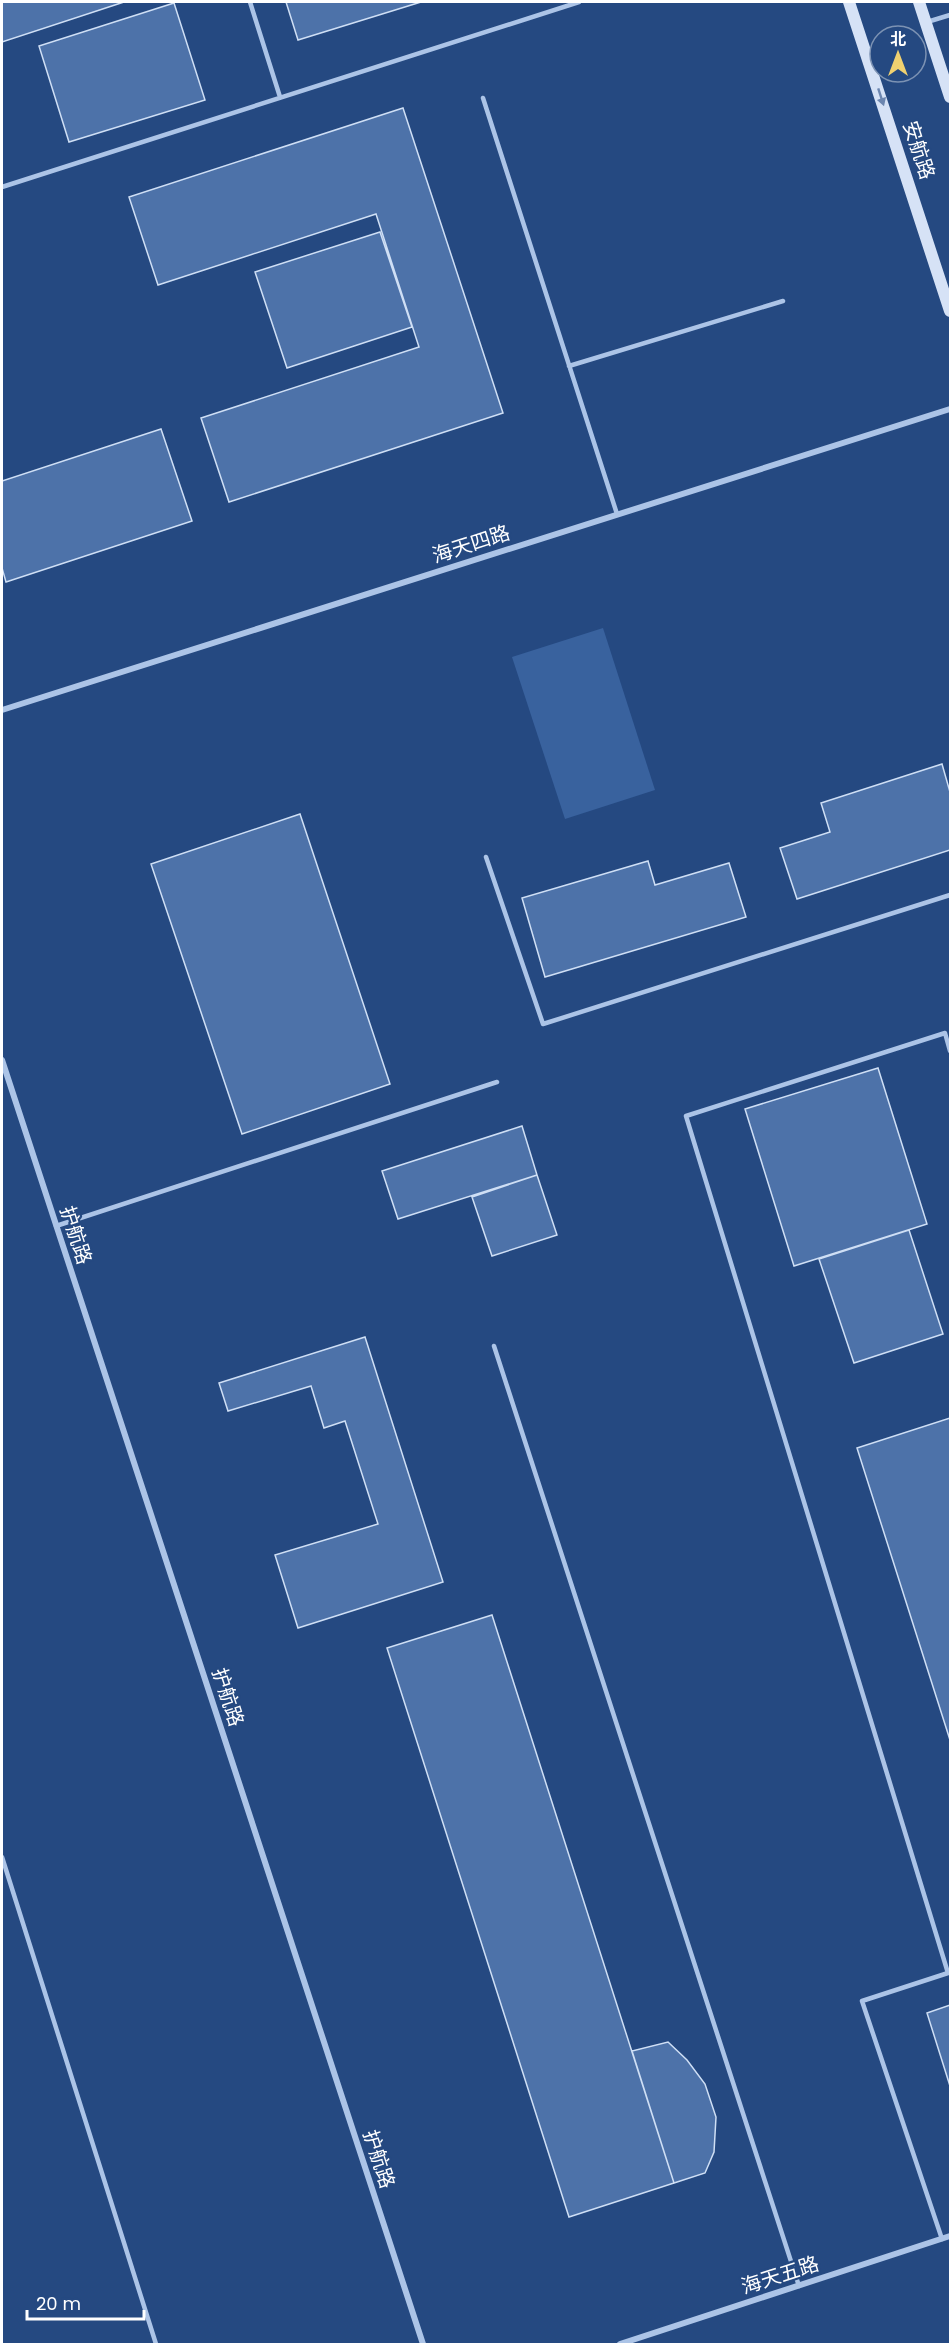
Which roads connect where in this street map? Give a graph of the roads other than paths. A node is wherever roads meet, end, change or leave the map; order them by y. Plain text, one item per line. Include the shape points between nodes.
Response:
1 (250, 2) edge
2 (579, 2) edge
3 (849, 2) edge
4 (919, 2) edge
5 (951, 15) edge
6 (926, 23) junction
7 (280, 97) junction
8 (951, 97) edge
9 (483, 98) dead end
10 (2, 187) edge
11 (783, 301) dead end
12 (951, 311) edge
13 (569, 366) junction
14 (951, 409) edge
15 (617, 514) junction
16 (2, 710) edge
17 (486, 858) dead end
18 (951, 895) edge
19 (951, 1051) edge
20 (2, 1060) edge
21 (497, 1082) dead end
22 (56, 1226) junction
23 (494, 1346) dead end
24 (2, 1857) edge
25 (949, 1973) edge
26 (951, 2236) edge
27 (942, 2239) junction
28 (799, 2286) junction
29 (156, 2344) edge
30 (423, 2344) edge
31 (620, 2344) edge

1 - 7 lane
2 - 7 lane
3 -> 12 street, 安航路
4 - 6 street
5 - 6 lane
6 - 8 street
7 - 10 lane
9 - 13 lane
11 - 13 lane
13 - 15 lane
14 - 15 street, 海天四路
15 - 16 street, 海天四路
17 - 18 lane via 543,1023
19 - 25 lane via 945,1033 686,1116
20 - 22 street, 护航路
21 - 22 lane
22 - 30 street, 护航路
23 - 28 lane
24 - 29 lane
25 - 27 lane via 861,2001
26 - 27 street, 海天五路
27 - 28 street, 海天五路
28 - 31 street, 海天五路

